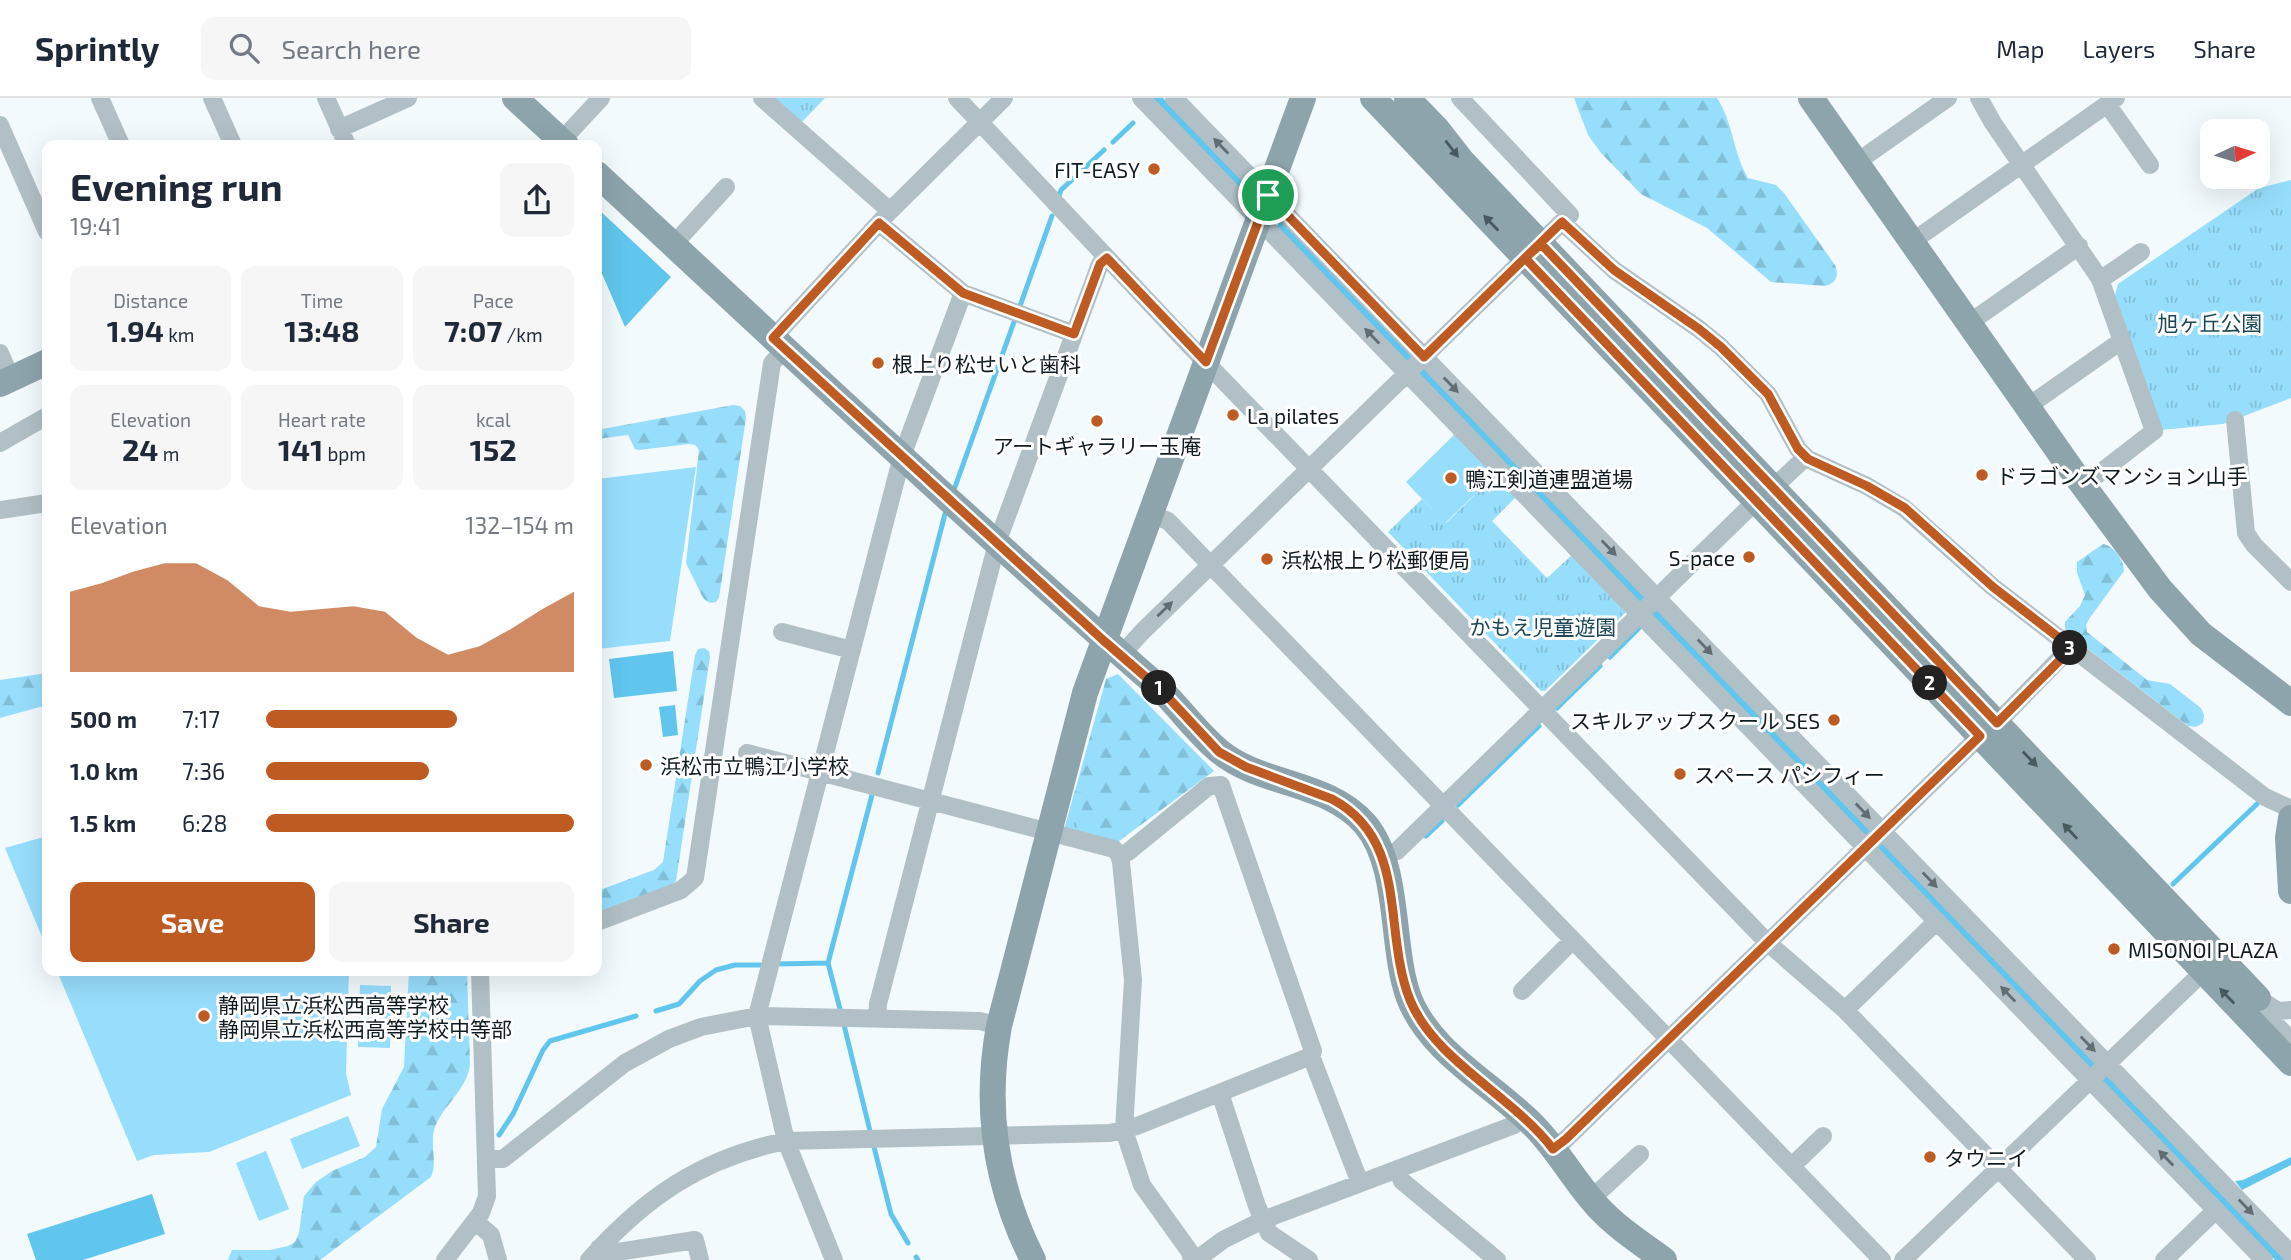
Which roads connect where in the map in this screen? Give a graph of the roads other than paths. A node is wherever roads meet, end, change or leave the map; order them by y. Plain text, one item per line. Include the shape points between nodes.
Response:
1 (100, 98) edge
2 (212, 98) edge
3 (326, 98) edge
4 (408, 98) edge
5 (515, 98) edge
6 (601, 98) edge
7 (762, 98) edge
8 (957, 98) edge
9 (1004, 98) edge
10 (1141, 98) edge
11 (1174, 98) edge
12 (1303, 98) edge
13 (1373, 98) edge
14 (1407, 98) edge
15 (1460, 98) edge
16 (1811, 98) edge
17 (1836, 98) edge
18 (1948, 98) edge
19 (1979, 98) edge
20 (2112, 101) edge
21 (979, 122) junction
22 (0, 125) edge
23 (1832, 128) junction
24 (343, 137) edge
25 (119, 140) edge
26 (231, 140) edge
27 (554, 140) edge
28 (1857, 162) junction
29 (2021, 164) junction
30 (2150, 165) dead end
31 (602, 179) edge
32 (726, 187) dead end
33 (1263, 207) junction
34 (884, 217) junction
35 (42, 221) edge
36 (1562, 222) junction
37 (1913, 241) junction
38 (673, 245) junction
39 (2079, 246) junction
40 (1533, 251) junction
41 (2141, 252) dead end
42 (1107, 258) junction
43 (2101, 281) junction
44 (963, 293) junction
45 (1969, 323) junction
46 (1074, 334) junction
47 (2123, 343) junction
48 (779, 344) junction
49 (0, 353) edge
50 (1206, 362) junction
51 (42, 364) edge
52 (1416, 365) junction
53 (6, 381) edge
54 (2027, 407) junction
55 (42, 419) edge
56 (2235, 420) dead end
57 (0, 443) edge
58 (902, 456) junction
59 (1806, 457) junction
60 (1310, 468) junction
61 (2083, 486) junction
62 (1765, 495) junction
63 (42, 504) edge
64 (0, 510) edge
65 (1150, 514) junction
66 (997, 543) junction
67 (1211, 565) junction
68 (2291, 582) edge
69 (1649, 606) junction
70 (782, 632) dead end
71 (2071, 647) junction
72 (1112, 648) junction
73 (852, 650) junction
74 (2291, 703) edge
75 (1543, 709) junction
76 (1988, 730) junction
77 (747, 753) dead end
78 (820, 772) junction
79 (930, 801) junction
80 (1444, 806) junction
81 (2291, 809) edge
82 (2291, 818) edge
83 (1049, 832) junction
84 (1874, 839) junction
85 (1119, 855) junction
86 (1382, 855) junction
87 (2291, 891) edge
88 (602, 920) edge
89 (1937, 921) junction
90 (1573, 940) junction
91 (1768, 943) junction
92 (2204, 971) junction
93 (480, 976) edge
94 (1522, 990) dead end
95 (2258, 998) junction
96 (1845, 1010) junction
97 (2291, 1010) edge
98 (757, 1016) junction
99 (877, 1018) junction
100 (999, 1026) junction
101 (1669, 1039) junction
102 (2291, 1040) edge
103 (1311, 1056) junction
104 (2291, 1063) edge
105 (2099, 1072) junction
106 (1220, 1093) junction
107 (1522, 1115) junction
108 (1124, 1130) junction
109 (1823, 1136) dead end
110 (993, 1137) junction
111 (786, 1142) junction
112 (1553, 1149) junction
113 (1640, 1154) dead end
114 (486, 1159) junction
115 (1792, 1166) junction
116 (1998, 1168) junction
117 (1397, 1169) junction
118 (1360, 1183) junction
119 (1591, 1199) junction
120 (2216, 1210) junction
121 (1263, 1220) junction
122 (475, 1222) junction
123 (594, 1254) edge
124 (2291, 1254) edge
125 (445, 1260) edge
126 (498, 1260) edge
127 (700, 1260) edge
128 (834, 1260) edge
129 (1033, 1260) edge
130 (1194, 1260) edge
131 (1309, 1260) edge
132 (1497, 1260) edge
133 (1664, 1260) edge
134 (1882, 1260) edge
135 (1902, 1260) edge
136 (2087, 1260) edge
137 (2164, 1260) edge
138 (2264, 1260) edge

1 - 25 street
2 - 26 street
3 - 24 street
4 - 24 street
5 - 27 street
6 - 27 street
7 - 34 street
8 - 21 street
9 - 21 street
10 - 33 street
33 -> 11 street
12 - 33 street
40 -> 13 street
14 -> 40 street
15 - 36 street via 1570,215
16 - 23 street
17 - 23 street via 1840,122
18 - 28 street
19 - 29 street
20 - 29 street
20 - 30 street
21 - 34 street
21 - 42 street
22 - 35 street
23 - 28 street
28 - 37 street
29 - 37 street
29 - 39 street
31 - 38 street
32 - 38 street
33 - 50 street
52 -> 33 street
33 - 52 street
34 - 44 street
34 - 48 street
36 - 40 street
36 - 59 street via 1614,270 1721,347 1768,394
37 - 45 street
38 - 48 street
39 - 43 street
39 - 45 street
40 - 52 street
40 - 62 street
41 - 43 street
42 - 46 street via 1100,264
42 - 50 street
43 - 47 street
44 - 46 street
44 - 58 street
45 - 54 street
46 - 66 street
47 - 54 street
47 - 61 street via 2154,431
48 - 58 street
48 - 88 street via 772,363 695,878 681,890
49 - 53 street
50 - 60 street
50 - 65 street
51 - 53 street
52 - 60 street
52 - 69 street
54 - 61 street
55 - 57 street
56 - 68 street via 2246,533
58 - 66 street
58 - 73 street
59 - 62 street
59 - 71 street via 1905,508 1993,587
60 - 67 street
60 - 75 street
61 - 74 street via 2187,620
62 - 69 street
62 - 76 street
63 - 64 street
65 - 67 street via 1168,521
65 - 72 street
66 - 72 street
66 - 79 street
72 -> 67 street via 1135,639
67 - 80 street
69 - 75 street
69 - 84 street
70 - 73 street
71 - 76 street
71 - 81 street via 2265,797
72 - 83 street via 1085,693
72 - 86 street via 1163,692 1219,752 1345,806 1367,826
73 - 78 street
75 - 80 street
75 - 91 street
76 - 84 street
92 -> 76 street
76 -> 95 street
77 - 78 street
78 - 79 street
78 - 98 street
79 - 83 street
79 - 99 street
80 - 86 street via 1397,851
80 - 90 street
82 - 87 street
83 - 85 street via 1106,846
83 - 100 street
84 - 89 street
84 - 91 street
84 -> 105 street
85 - 103 street via 1209,786 1221,785
85 - 108 street via 1133,980
86 - 107 street via 1405,984 1414,1009 1437,1041
89 - 96 street
105 -> 89 street
90 - 94 street
90 - 101 street
91 - 96 street
91 - 101 street
104 -> 92 street
92 - 105 street
93 - 114 street
95 - 97 street via 2278,1011
95 - 102 street
96 - 116 street
98 - 99 street
98 - 111 street
98 - 114 street via 701,1027 654,1046 611,1073 503,1159
99 - 100 street via 979,1020
100 - 110 street via 992,1079
101 - 112 street
101 - 115 street
103 - 106 street
103 - 118 street
105 - 116 street
120 -> 105 street
105 -> 124 street
106 - 108 street
106 - 121 street
107 - 112 street
107 - 117 street via 1514,1125
108 - 110 street
108 - 130 street via 1142,1185
109 - 115 street
110 - 111 street
110 - 129 street via 1012,1214
111 - 123 street via 745,1151 686,1176 634,1213
111 - 128 street
112 - 119 street
113 - 119 street
114 - 122 street via 486,1196
115 - 134 street
116 - 135 street
116 - 136 street
117 - 118 street
117 - 132 street via 1402,1181
118 - 121 street
119 - 133 street via 1617,1226
120 - 137 street
120 - 138 street
121 - 130 street
121 - 131 street via 1269,1233
122 - 125 street
122 - 126 street via 491,1235
123 - 127 street via 695,1240

